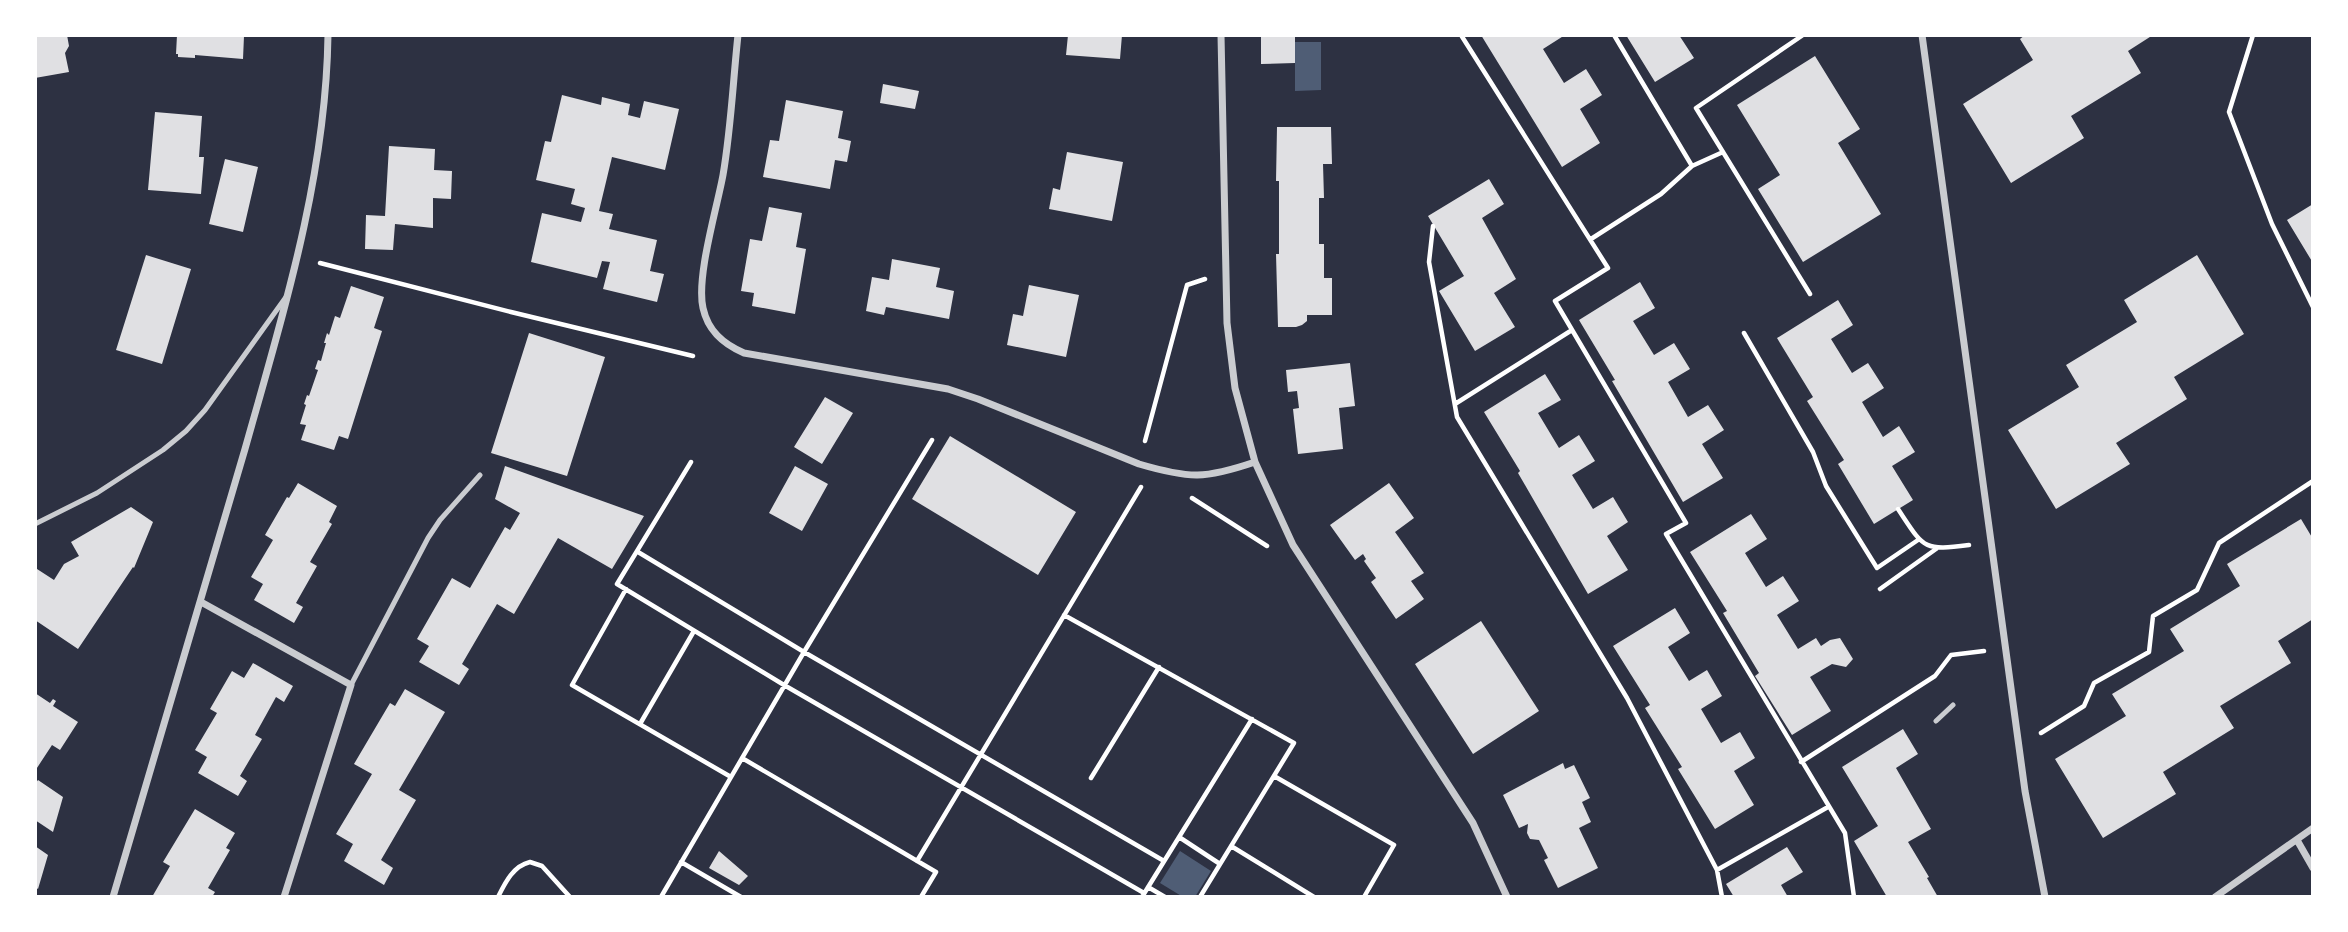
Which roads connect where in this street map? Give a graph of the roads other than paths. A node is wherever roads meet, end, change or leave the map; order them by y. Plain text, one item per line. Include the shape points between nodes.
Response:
1 (328, 35) edge
2 (738, 35) edge
3 (1221, 35) edge
4 (1922, 35) edge
5 (290, 292) junction
6 (1255, 462) junction
7 (480, 475) dead end
8 (35, 524) edge
9 (201, 602) junction
10 (351, 685) junction
11 (1953, 705) dead end
12 (1936, 720) dead end
13 (2313, 828) edge
14 (2297, 839) junction
15 (2313, 868) edge
16 (113, 897) edge
17 (284, 897) edge
18 (1507, 897) edge
19 (2045, 897) edge
20 (2215, 897) edge

1 - 5 street via 323,121
2 - 6 street via 724,172 702,279 702,307 719,339 744,353 948,389 1139,464 1180,475 1219,474
3 - 6 street via 1227,323 1236,388
4 - 19 street via 2020,747
5 - 8 lane via 186,431 97,493
5 - 9 street
6 - 18 street via 1293,545 1473,824
7 - 10 lane via 428,538
9 - 10 street
9 - 16 street
10 - 17 street
11 - 12 lane
13 - 14 street
14 - 15 street
14 - 20 street

